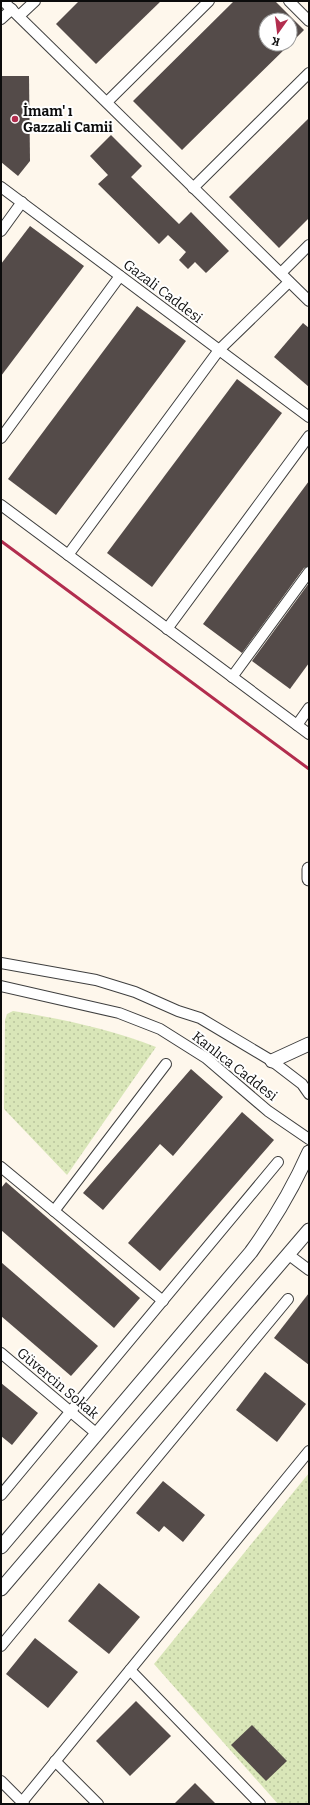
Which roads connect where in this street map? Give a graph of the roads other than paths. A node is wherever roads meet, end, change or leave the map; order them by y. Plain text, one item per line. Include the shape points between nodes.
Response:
1 (3, 1) edge
2 (35, 1) edge
3 (209, 1) edge
4 (289, 1) edge
5 (16, 13) junction
6 (1, 19) edge
7 (309, 21) edge
8 (309, 73) edge
9 (106, 102) junction
10 (1, 187) edge
11 (193, 188) junction
12 (22, 202) junction
13 (1, 231) edge
14 (309, 245) edge
15 (281, 273) junction
16 (120, 276) junction
17 (289, 282) junction
18 (309, 301) edge
19 (219, 350) junction
20 (309, 417) edge
21 (309, 436) edge
22 (1, 438) edge
23 (1, 505) edge
24 (68, 555) junction
25 (309, 572) edge
26 (167, 629) junction
27 (232, 677) junction
28 (309, 708) edge
29 (297, 725) junction
30 (309, 734) edge
31 (309, 869) edge
32 (309, 879) edge
33 (1, 963) edge
34 (1, 986) edge
35 (309, 1044) edge
36 (272, 1061) junction
37 (166, 1064) dead end
38 (309, 1094) edge
39 (309, 1139) edge
40 (309, 1152) edge
41 (278, 1162) dead end
42 (1, 1167) edge
43 (54, 1211) junction
44 (309, 1230) edge
45 (289, 1255) junction
46 (309, 1270) edge
47 (288, 1299) dead end
48 (163, 1301) junction
49 (1, 1353) edge
50 (71, 1412) junction
51 (97, 1434) junction
52 (307, 1456) edge
53 (1, 1495) edge
54 (1, 1547) edge
55 (1, 1589) edge
56 (1, 1646) edge
57 (130, 1670) junction
58 (55, 1761) junction
59 (1, 1781) edge
60 (23, 1803) edge
61 (98, 1804) edge
62 (260, 1804) edge

1 - 5 street
2 - 5 street
3 - 9 street
4 - 7 street
5 - 6 street
5 - 9 street
8 - 11 street
9 - 11 street
10 - 12 street, Gazali Caddesi
11 - 15 street
12 - 13 street
12 - 16 street, Gazali Caddesi
14 - 15 street
15 - 17 street
16 - 19 street, Gazali Caddesi
16 - 22 street
17 - 18 street
17 - 19 street
19 - 20 street, Gazali Caddesi
19 - 24 street
21 - 26 street
23 - 24 street
24 - 26 street
25 - 27 street
26 - 27 street
27 - 29 street
28 - 29 street
29 - 30 street
31 - 32 street
33 - 36 street, Kanlıca Caddesi via 72,974 135,992 200,1018
34 - 39 street, Kanlıca Caddesi via 119,1013 160,1029 206,1058 268,1111
35 - 36 street
36 - 38 street, Kanlıca Caddesi via 302,1084
37 - 43 street
40 - 51 street via 289,1194 251,1252
41 - 48 street
42 - 43 street
43 - 48 street
44 - 45 street
45 - 46 street
45 - 55 street
47 - 56 street
48 - 50 street
49 - 50 street, Güvercin Sokak
50 - 51 street, Güvercin Sokak
50 - 53 street
51 - 54 street
52 - 57 street
57 - 58 street
57 - 62 street
58 - 60 street
58 - 61 street
59 - 60 street

